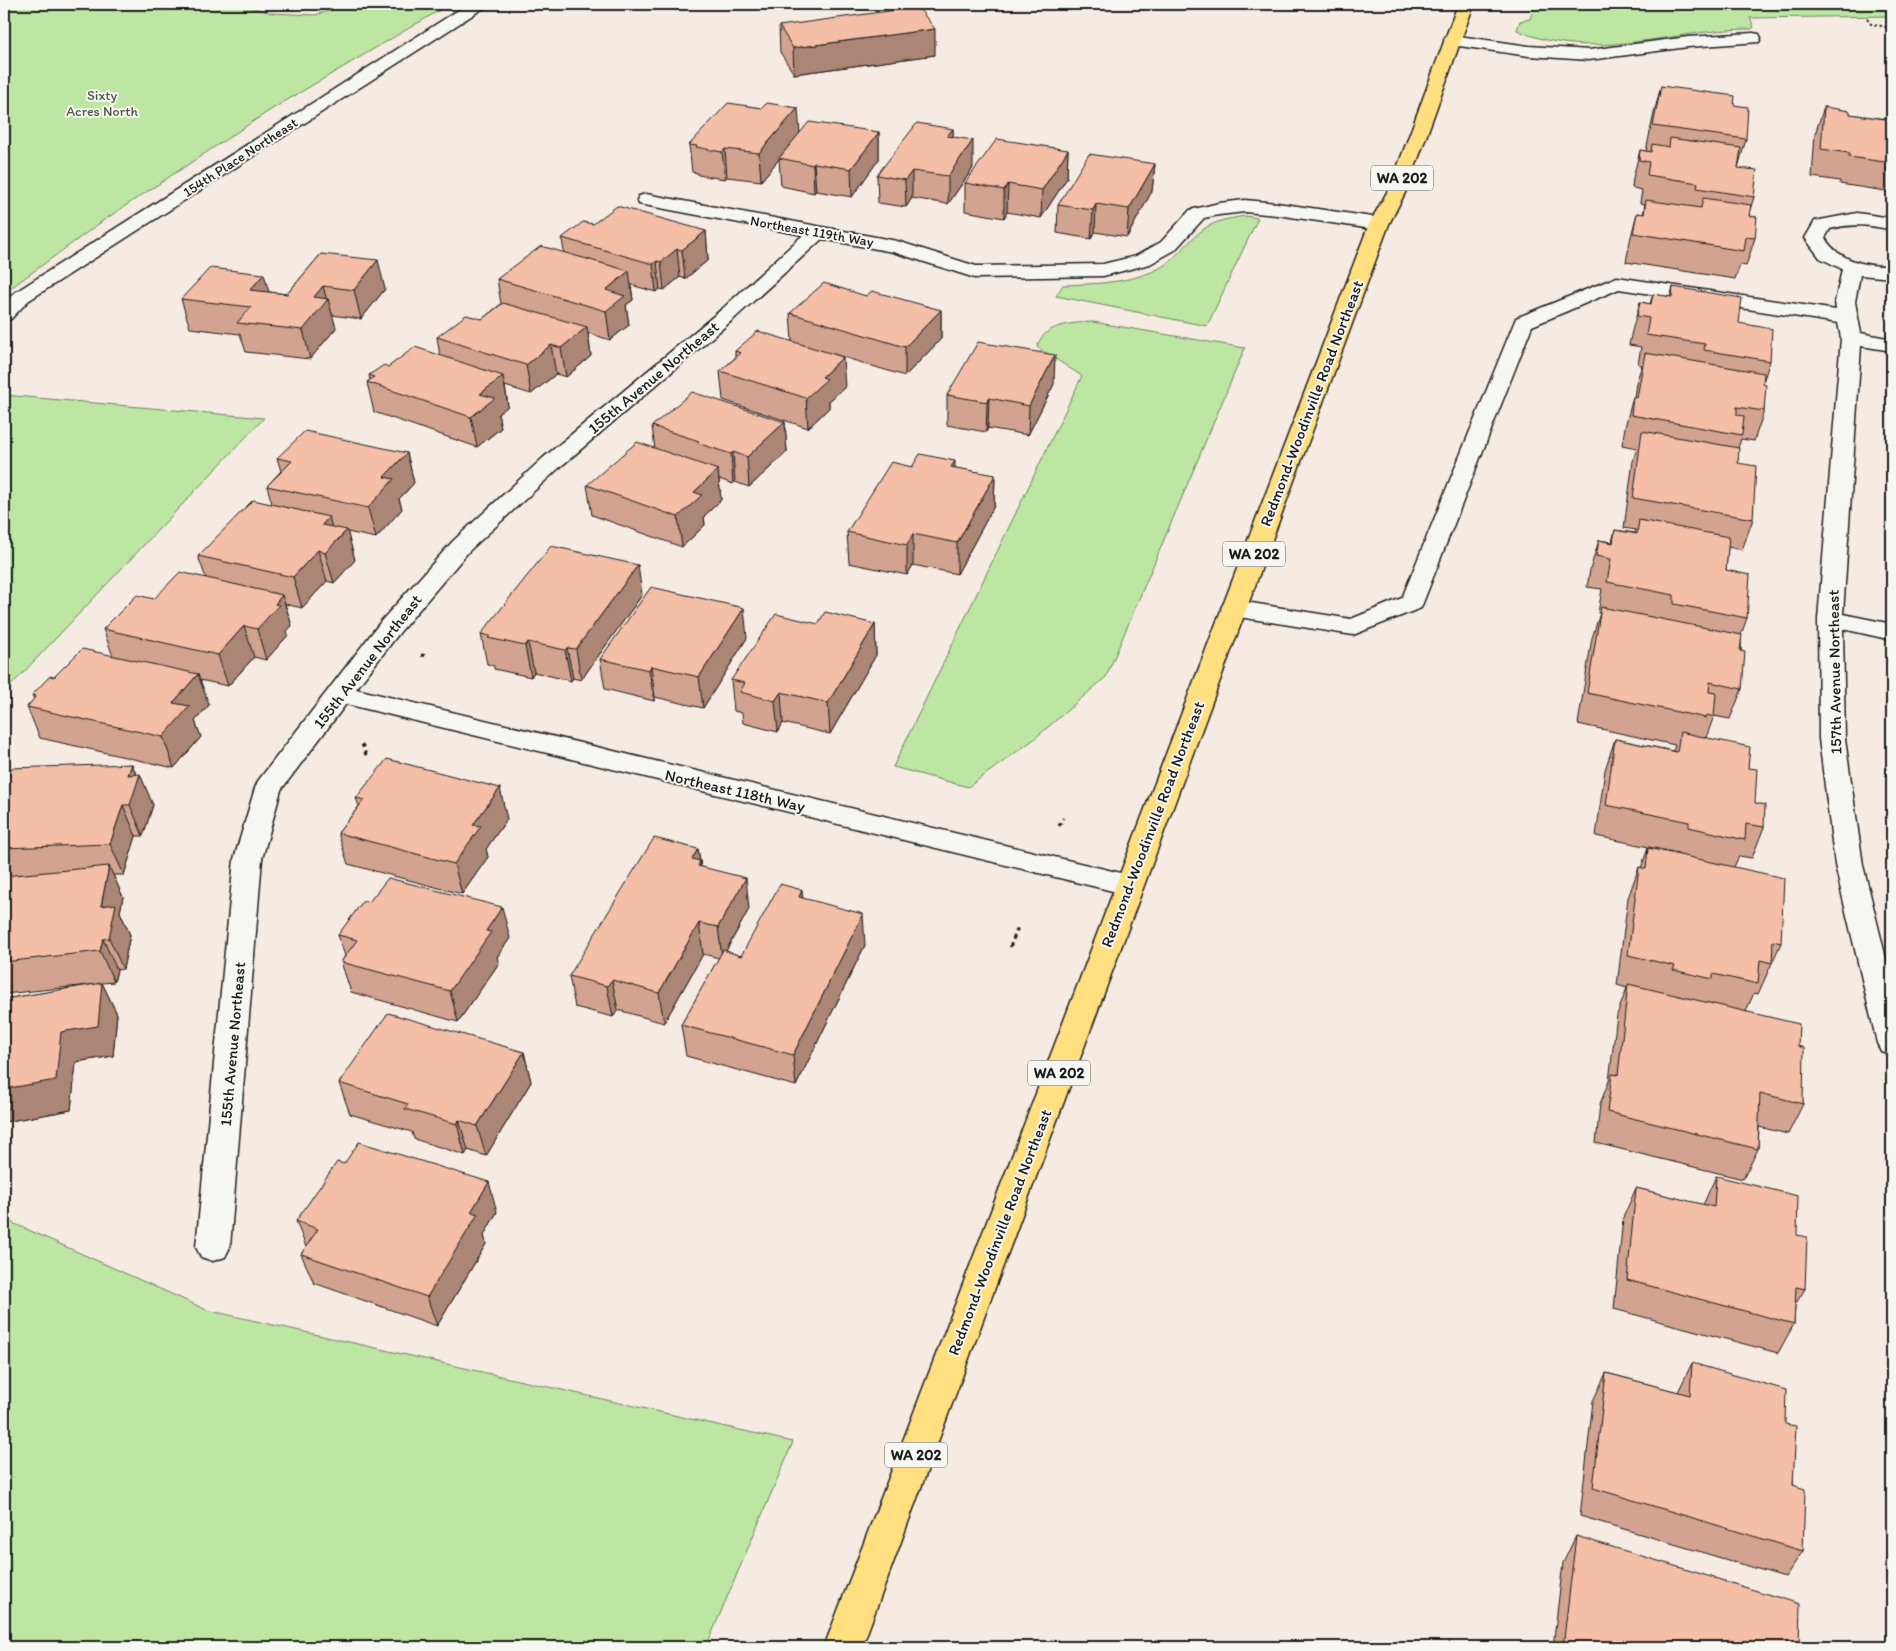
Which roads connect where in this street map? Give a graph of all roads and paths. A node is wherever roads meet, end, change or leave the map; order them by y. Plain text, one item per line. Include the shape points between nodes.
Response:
1 (479, 4) edge
2 (1466, 4) edge
3 (1867, 19) dead end
4 (1892, 28) edge
5 (1753, 38) dead end
6 (1452, 40) junction
7 (646, 200) dead end
8 (1379, 224) junction
9 (1892, 224) edge
10 (818, 232) junction
11 (1852, 266) junction
12 (1892, 272) edge
13 (4, 315) edge
14 (1849, 328) junction
15 (1892, 344) edge
16 (1233, 608) junction
17 (1830, 618) junction
18 (1892, 632) edge
19 (340, 694) junction
20 (362, 744) dead end
21 (367, 758) dead end
22 (1129, 885) junction
23 (1018, 927) dead end
24 (1010, 947) dead end
25 (1892, 1044) edge
26 (213, 1247) dead end
27 (844, 1647) edge

1 - 13 street, 154th Place Northeast via 21,297
2 - 6 main road, Redmond-Woodinville Road Northeast / WA 202
3 - 4 path via 1871,24
5 - 6 street via 1688,42 1589,55 1529,51
6 - 8 main road, Redmond-Woodinville Road Northeast / WA 202 via 1399,187
7 - 10 street, Northeast 119th Way
8 - 10 street, Northeast 119th Way via 1277,208 1245,206 1219,209 1197,214 1168,246 1143,260 1103,270 975,272 897,247
8 - 16 main road, Redmond-Woodinville Road Northeast / WA 202
9 - 11 street via 1877,219 1845,218 1822,225 1815,238 1826,253
10 - 19 street, 155th Avenue Northeast via 729,313 551,463 461,546 391,626
11 - 12 street
11 - 14 street, 157th Avenue Northeast via 1846,302
14 - 15 street
14 - 16 street via 1617,283 1523,322 1412,603 1352,627
14 - 17 street, 157th Avenue Northeast
16 - 22 main road, Redmond-Woodinville Road Northeast / WA 202
17 - 18 street
17 - 25 street, 157th Avenue Northeast via 1832,739 1850,865
19 - 22 street, Northeast 118th Way
19 - 26 street, 155th Avenue Northeast via 268,788 248,859
20 - 21 path
22 - 27 main road, Redmond-Woodinville Road Northeast / WA 202
23 - 24 path

